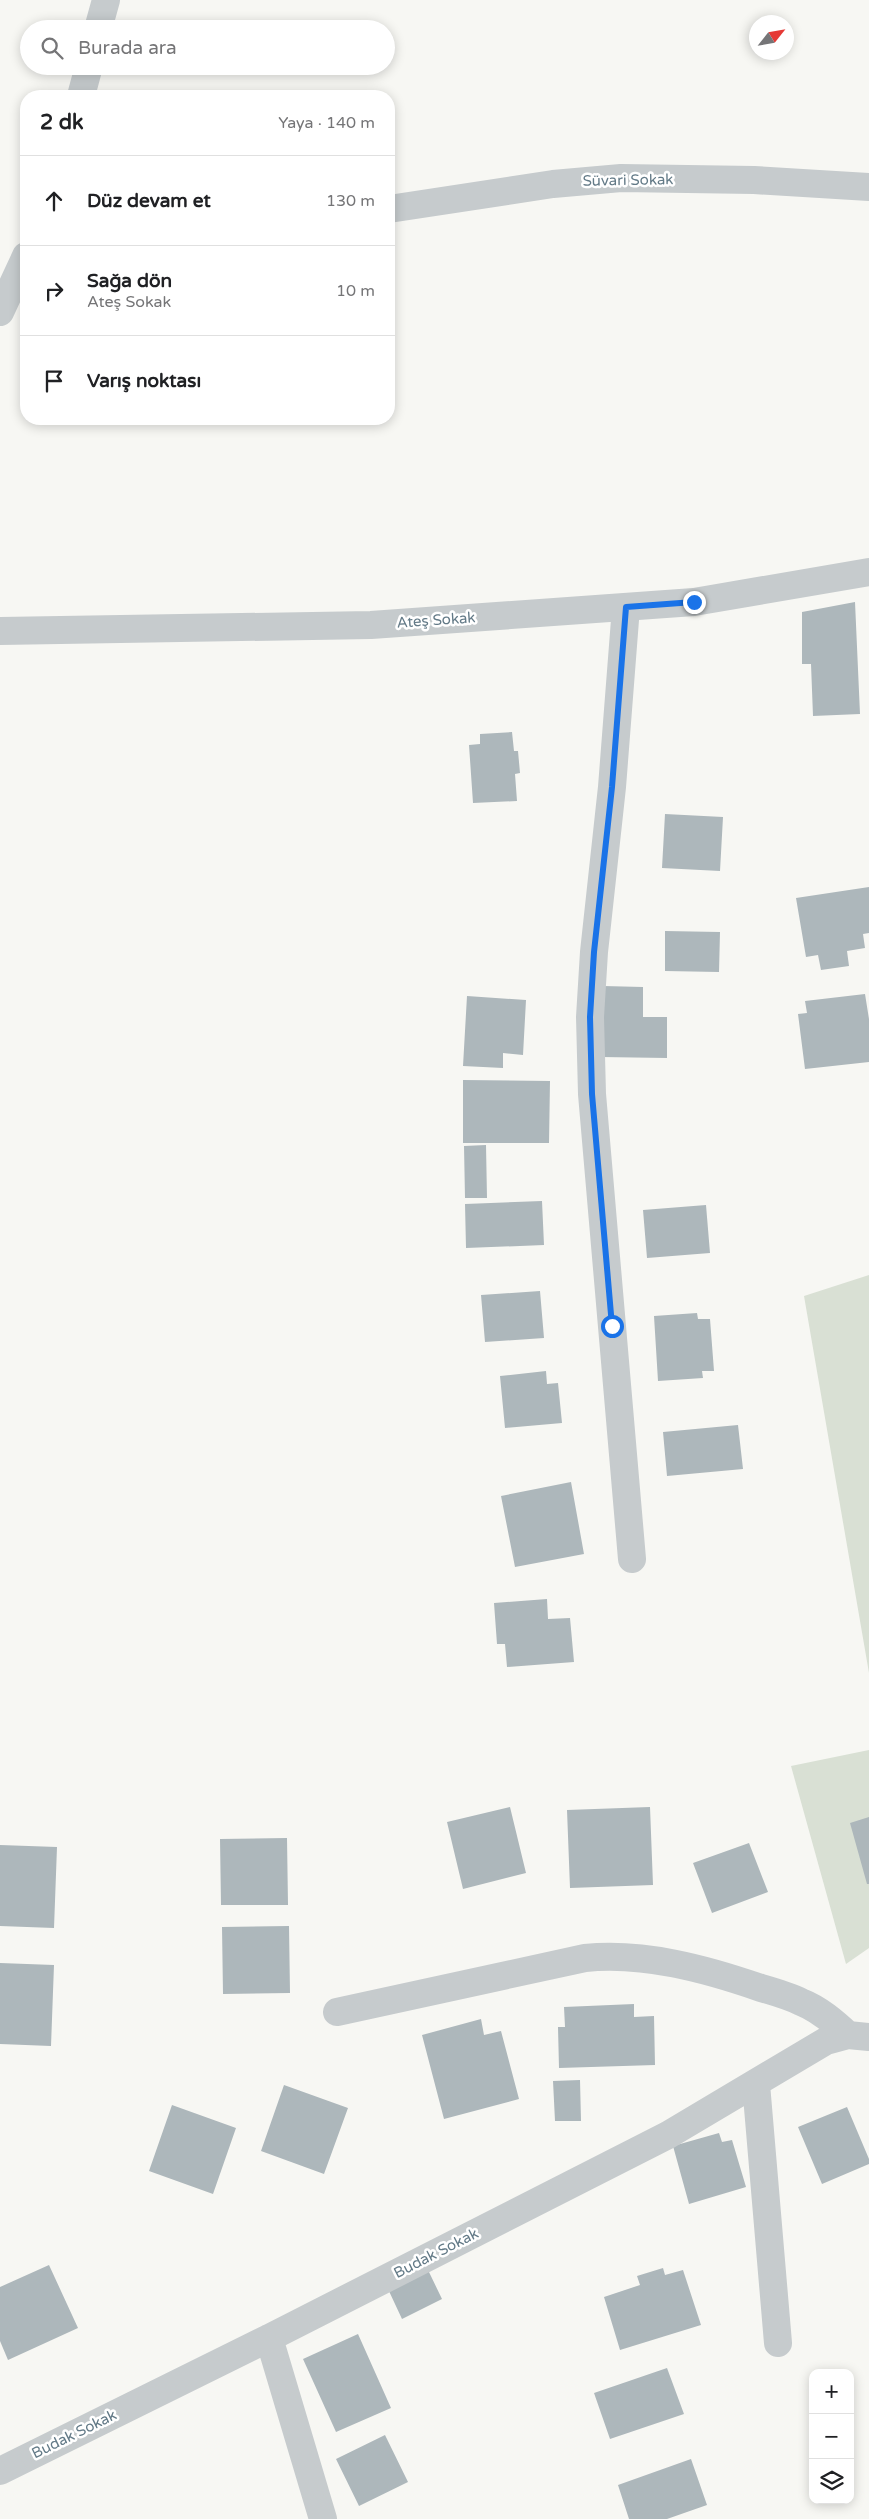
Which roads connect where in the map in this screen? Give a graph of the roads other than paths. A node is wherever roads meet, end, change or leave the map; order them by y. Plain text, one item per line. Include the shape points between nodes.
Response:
1 (106, 0) edge
2 (100, 20) edge
3 (87, 75) edge
4 (83, 90) edge
5 (869, 187) edge
6 (395, 208) edge
7 (20, 273) edge
8 (0, 312) edge
9 (869, 572) edge
10 (626, 607) junction
11 (0, 631) edge
12 (632, 1559) dead end
13 (337, 2012) dead end
14 (858, 2036) edge
15 (756, 2084) junction
16 (269, 2338) junction
17 (778, 2343) dead end
18 (0, 2471) edge
19 (323, 2519) edge

1 - 2 street
3 - 4 street
5 - 6 street, Süvari Sokak via 754,180 620,178 553,184
7 - 8 street
9 - 10 street, Ateş Sokak via 694,602
10 - 11 street, Ateş Sokak via 371,625
10 - 12 street via 590,1017 592,1094
13 - 14 street via 585,1958 611,1956 727,1976 802,2002
14 - 15 street, Budak Sokak via 826,2041
15 - 16 street, Budak Sokak via 668,2135
15 - 17 street
16 - 18 street, Budak Sokak
16 - 19 street

